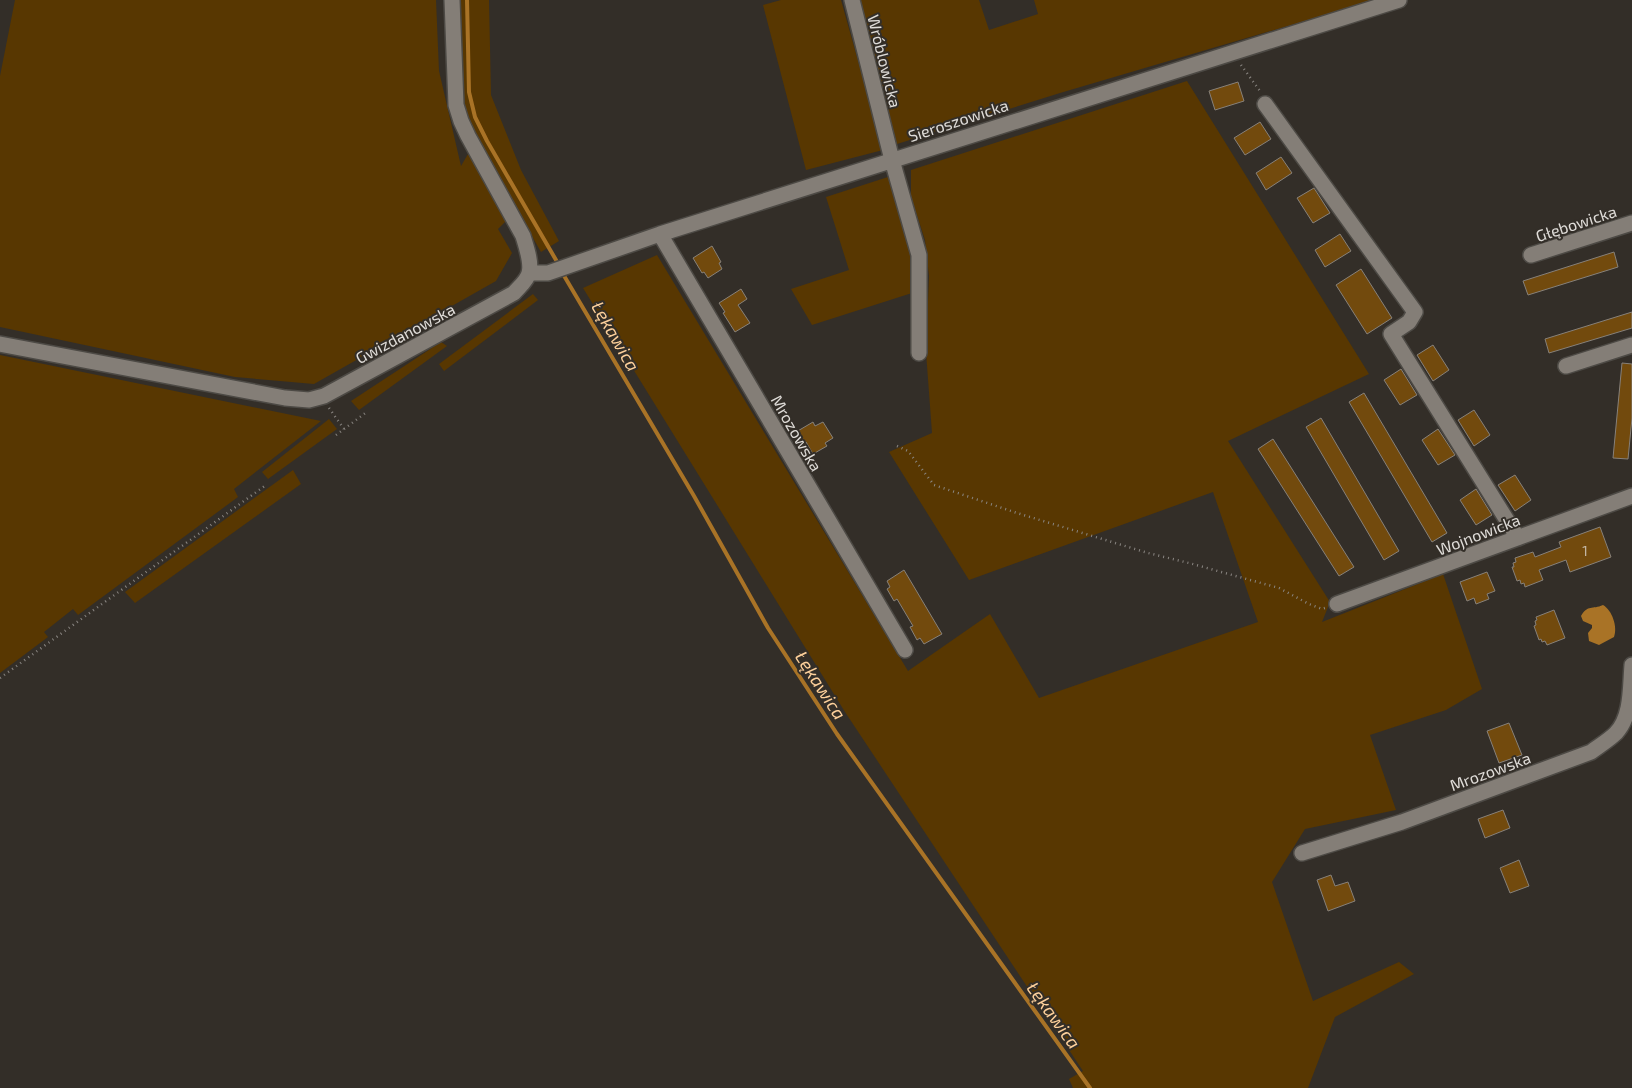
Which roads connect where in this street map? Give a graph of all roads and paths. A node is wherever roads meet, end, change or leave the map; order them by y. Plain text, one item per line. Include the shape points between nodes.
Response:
1 (452, 0) edge
2 (852, 0) edge
3 (1399, 0) edge
4 (1235, 52) junction
5 (1265, 104) joint
6 (892, 160) junction
7 (1632, 223) edge
8 (660, 234) junction
9 (1531, 255) dead end
10 (529, 273) junction
11 (0, 344) edge
12 (1632, 346) edge
13 (919, 353) dead end
14 (1566, 366) dead end
15 (324, 396) junction
16 (368, 411) dead end
17 (344, 429) junction
18 (336, 435) dead end
19 (898, 446) dead end
20 (266, 485) dead end
21 (1632, 496) edge
22 (1518, 538) junction
23 (1337, 604) dead end
24 (1322, 609) dead end
25 (905, 650) dead end
26 (1632, 664) edge
27 (0, 678) edge
28 (1302, 853) dead end

1 - 10 street via 456,105 460,121 523,236 528,251
2 - 6 street, Wróblowicka
3 - 4 street, Sieroszowicka
4 - 5 path via 1265,98
4 - 6 street, Sieroszowicka
5 - 22 street via 1415,312 1409,322 1391,334
6 - 8 street, Sieroszowicka
6 - 13 street, Wróblowicka via 919,255
7 - 9 street, Głębowicka
8 - 10 street, Sieroszowicka via 548,273
8 - 25 street, Mrozowska
10 - 15 street, Gwizdanowska via 514,293
11 - 15 street, Gwizdanowska via 284,398 309,400
12 - 14 street
15 - 17 path
16 - 17 path
17 - 18 path
19 - 24 path via 908,451 934,485 1148,553 1279,588
20 - 27 path
21 - 22 street, Wojnowicka
22 - 23 street, Wojnowicka
26 - 28 street, Mrozowska via 1628,711 1623,722 1616,732 1591,752 1402,822

